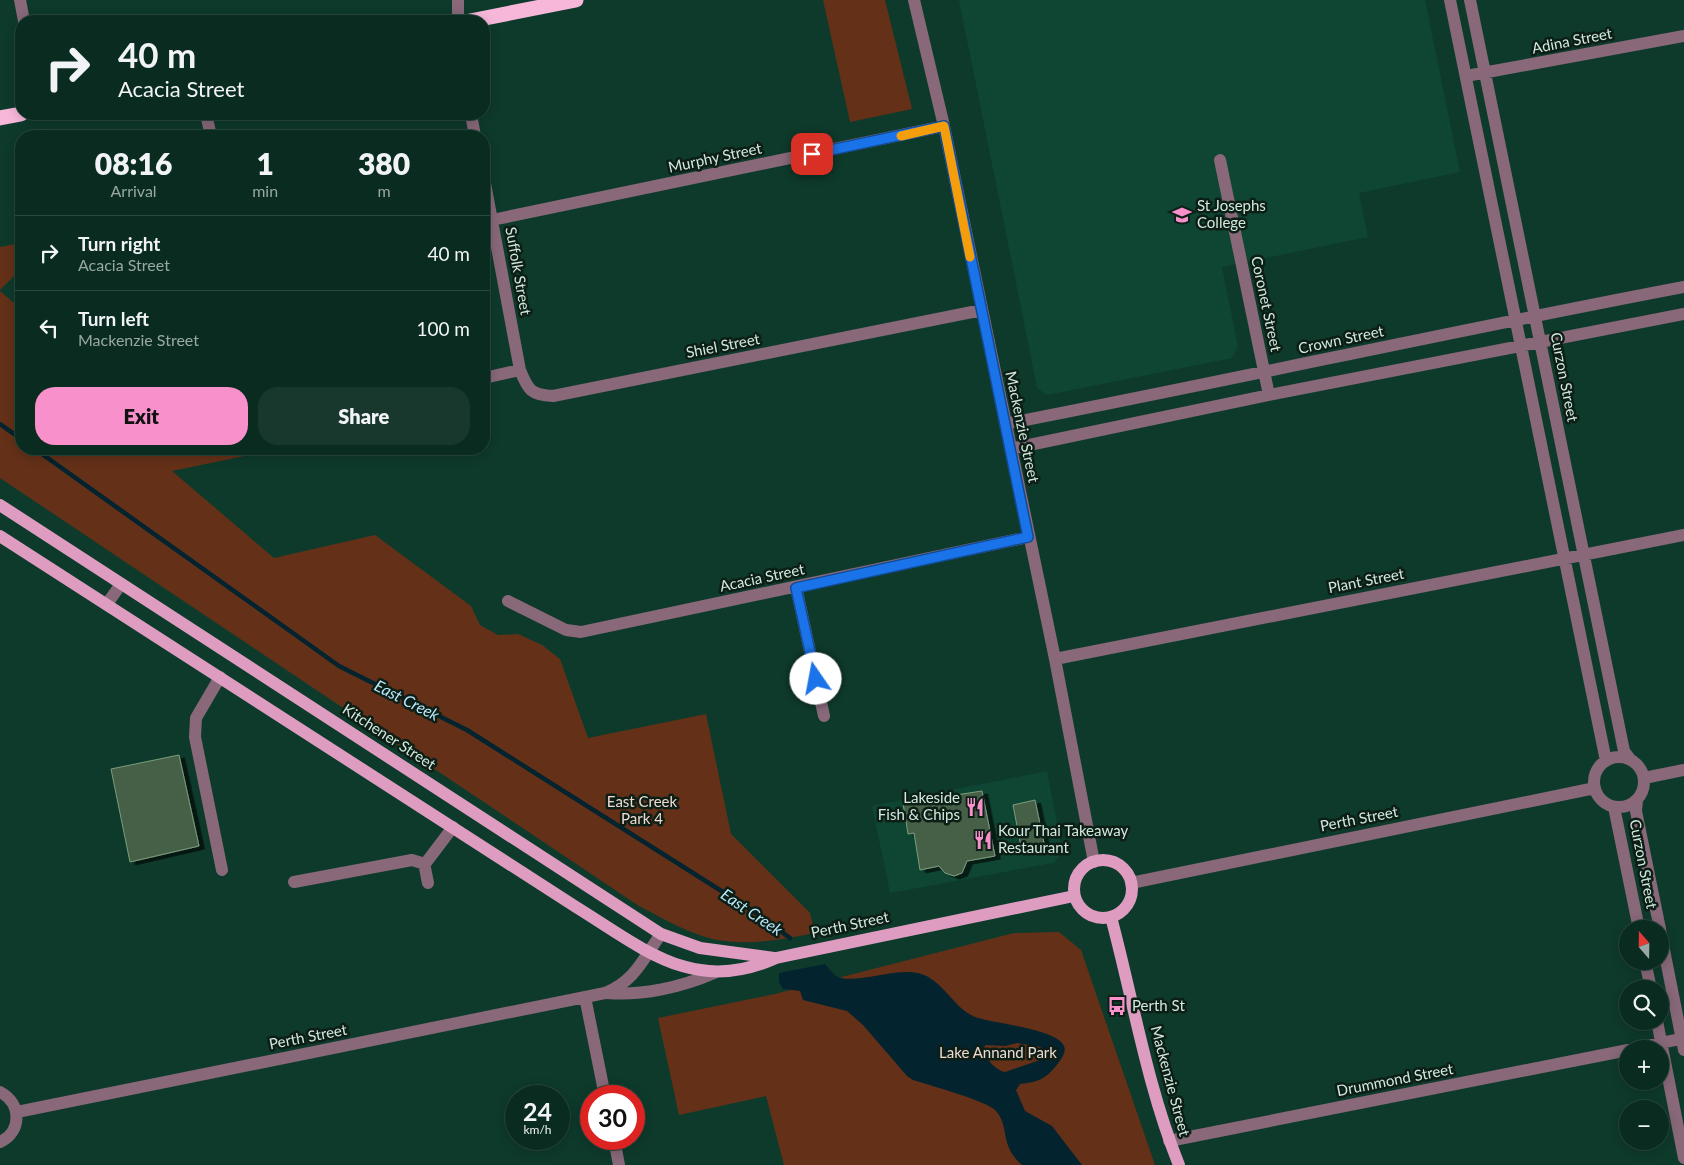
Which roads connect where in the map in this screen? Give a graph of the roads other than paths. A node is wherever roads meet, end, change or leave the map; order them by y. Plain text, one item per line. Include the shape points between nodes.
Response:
1 (20, 0) edge
2 (458, 0) edge
3 (576, 0) edge
4 (914, 0) edge
5 (1450, 0) edge
6 (1470, 0) edge
7 (23, 15) edge
8 (458, 15) edge
9 (490, 17) edge
10 (1684, 36) edge
11 (1485, 74) junction
12 (1466, 76) junction
13 (15, 115) edge
14 (0, 118) edge
15 (944, 126) junction
16 (1220, 160) dead end
17 (490, 210) edge
18 (492, 220) junction
19 (1684, 287) edge
20 (982, 310) junction
21 (1684, 314) edge
22 (1535, 315) junction
23 (1514, 320) junction
24 (1540, 343) junction
25 (1520, 346) junction
26 (520, 370) junction
27 (1264, 373) junction
28 (490, 377) edge
29 (1269, 395) junction
30 (1005, 424) junction
31 (1010, 449) junction
32 (0, 505) edge
33 (1684, 534) edge
34 (0, 536) edge
35 (1028, 537) junction
36 (1582, 555) junction
37 (1566, 558) junction
38 (121, 584) junction
39 (796, 588) junction
40 (508, 602) dead end
41 (107, 604) junction
42 (1055, 659) junction
43 (220, 677) junction
44 (824, 716) dead end
45 (1630, 759) junction
46 (1606, 761) junction
47 (1684, 770) edge
48 (1644, 778) junction
49 (1595, 788) junction
50 (1637, 800) junction
51 (1614, 807) junction
52 (453, 827) junction
53 (1094, 862) junction
54 (424, 864) junction
55 (222, 870) dead end
56 (294, 882) dead end
57 (1130, 882) junction
58 (428, 883) dead end
59 (1074, 896) junction
60 (1111, 917) junction
61 (1637, 920) edge
62 (1658, 920) edge
63 (661, 934) junction
64 (648, 952) junction
65 (776, 958) junction
66 (1668, 970) edge
67 (714, 973) junction
68 (605, 993) junction
69 (585, 997) junction
70 (1683, 1042) edge
71 (1669, 1043) edge
72 (1619, 1052) edge
73 (1669, 1083) edge
74 (603, 1085) edge
75 (0, 1092) edge
76 (17, 1112) junction
77 (0, 1142) edge
78 (1169, 1142) junction
79 (616, 1150) edge
80 (1684, 1158) edge
81 (619, 1165) edge
82 (1179, 1165) edge

1 - 7 street
2 - 8 street
3 - 9 highway
4 - 15 street, Mackenzie Street
5 - 12 street
6 - 11 street, Curzon Street
10 - 11 street, Adina Street
11 - 12 street, Adina Street
11 - 22 street, Curzon Street
12 - 23 street
13 - 14 highway
15 - 18 street, Murphy Street
15 - 20 street, Mackenzie Street
16 - 27 street, Coronet Street
17 - 18 street, Suffolk Street
18 - 26 street, Suffolk Street
19 - 22 street, Crown Street
20 - 26 street, Shiel Street via 553,396 539,395 527,387
20 - 30 street, Mackenzie Street
21 - 24 street
22 - 23 street, Crown Street
22 - 24 street, Curzon Street
23 - 25 street
23 - 27 street, Crown Street
24 - 25 street
24 - 36 street, Curzon Street
25 - 29 street
25 - 37 street
26 - 28 street
27 - 29 street, Coronet Street
27 - 30 street, Crown Street
29 - 31 street
30 - 31 street, Mackenzie Street
31 - 35 street, Mackenzie Street
32 - 38 main road, Kitchener Street
33 - 36 street, Plant Street
34 - 41 main road
35 - 39 street, Acacia Street
35 - 42 street, Mackenzie Street
36 - 37 street, Plant Street
36 - 45 street, Curzon Street via 1624,751
37 - 42 street, Plant Street
37 - 46 street
38 - 41 street
38 - 63 main road, Kitchener Street
39 - 40 street, Acacia Street via 582,632 566,630
39 - 44 street
41 - 43 main road
42 - 53 street, Mackenzie Street
43 - 52 main road
43 - 55 street via 196,718 195,737
45 - 46 street
45 - 48 street via 1637,764
46 - 49 street via 1596,772
47 - 48 street
48 - 50 street
49 - 51 street via 1603,801
49 - 57 street, Perth Street
50 - 51 street
50 - 62 street, Curzon Street via 1636,811
51 - 61 street, Curzon Street
52 - 54 street
52 - 64 main road
53 - 57 main road via 1117,864
53 - 59 main road via 1080,872
54 - 56 street via 412,860
54 - 58 street
57 - 60 main road via 1129,901 1122,911
59 - 60 main road via 1085,912 1097,918
59 - 65 main road, Perth Street
60 - 78 main road, Mackenzie Street
63 - 64 street, Perth Street
63 - 65 main road, Kitchener Street via 700,948
64 - 67 main road via 688,968
64 - 68 street, Perth Street via 632,977
65 - 67 main road, Perth Street via 758,966
66 - 70 street, Curzon Street
67 - 68 street, Perth Street via 696,981 628,995
68 - 69 street, Perth Street
69 - 74 street
69 - 76 street, Perth Street
70 - 71 street
72 - 78 street, Drummond Street
73 - 80 street
75 - 76 street via 12,1101
76 - 77 street via 13,1131
78 - 82 main road, Mackenzie Street
79 - 81 street

